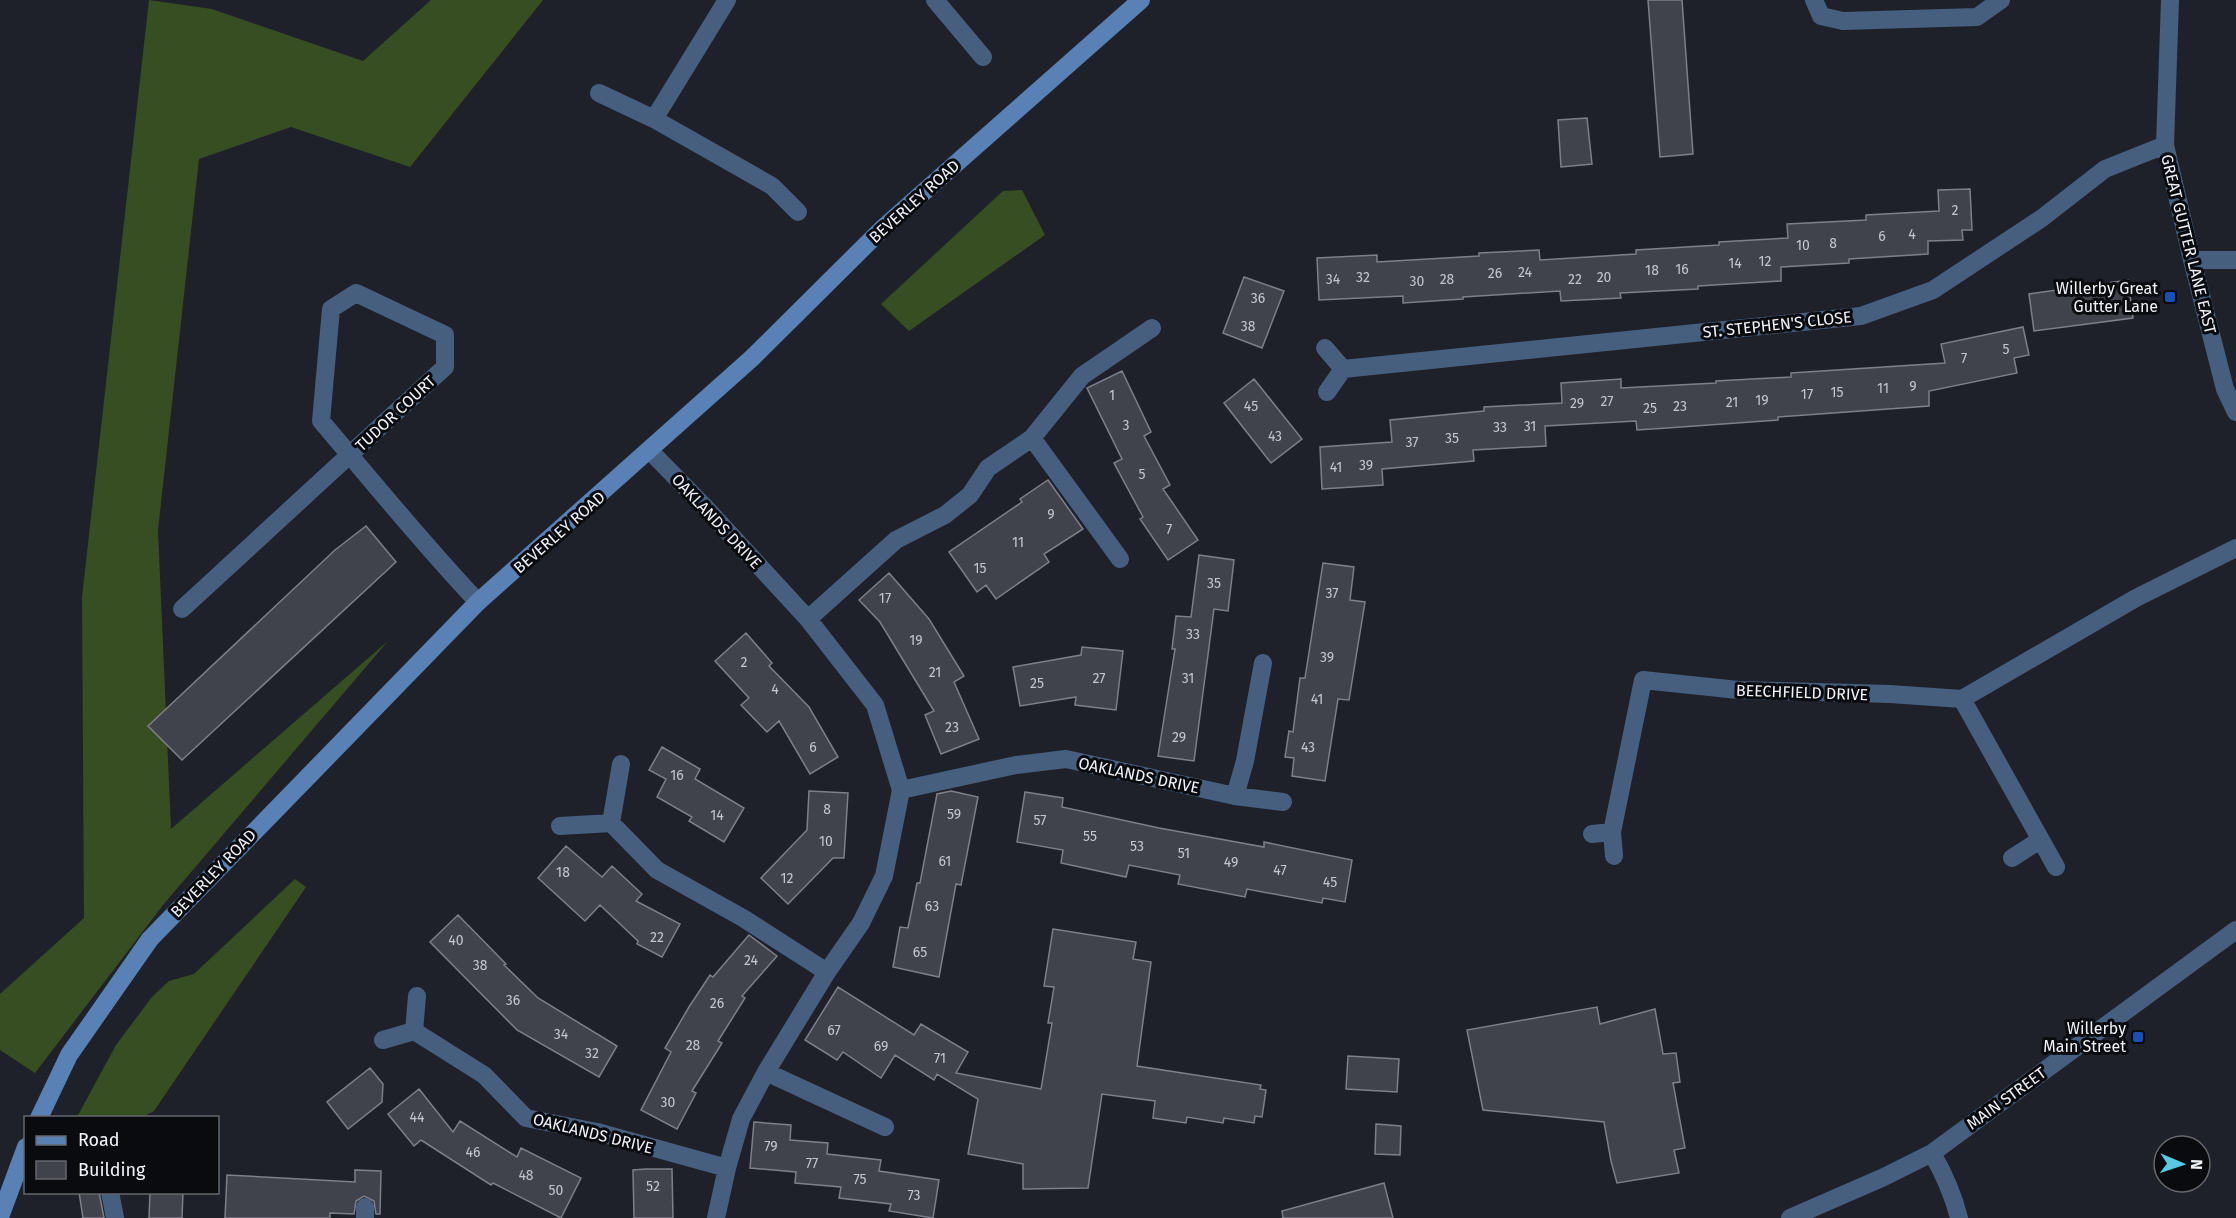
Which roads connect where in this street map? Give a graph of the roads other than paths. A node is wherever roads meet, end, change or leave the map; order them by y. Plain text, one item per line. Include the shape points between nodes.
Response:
1 (727, 0) edge
2 (935, 0) edge
3 (1141, 0) edge
4 (1814, 0) edge
5 (2001, 0) edge
6 (2170, 0) edge
7 (983, 57) dead end
8 (600, 93) dead end
9 (654, 120) junction
10 (2165, 146) junction
11 (798, 212) dead end
12 (2192, 260) junction
13 (2236, 260) edge
14 (1152, 328) dead end
15 (1325, 348) dead end
16 (1344, 369) junction
17 (1327, 392) dead end
18 (2236, 412) edge
19 (1032, 438) junction
20 (650, 451) junction
21 (350, 455) junction
22 (2236, 549) edge
23 (1120, 559) dead end
24 (478, 602) junction
25 (182, 609) dead end
26 (808, 619) junction
27 (1263, 663) dead end
28 (1962, 699) junction
29 (621, 764) dead end
30 (901, 790) junction
31 (1235, 796) junction
32 (1283, 802) dead end
33 (610, 823) junction
34 (560, 826) dead end
35 (1612, 832) junction
36 (1592, 834) dead end
37 (2040, 840) junction
38 (1614, 855) dead end
39 (2012, 858) dead end
40 (2056, 867) dead end
41 (2236, 930) edge
42 (827, 972) junction
43 (417, 996) dead end
44 (414, 1031) junction
45 (383, 1040) dead end
46 (766, 1072) junction
47 (40, 1116) edge
48 (885, 1127) dead end
49 (24, 1148) edge
50 (24, 1151) edge
51 (1932, 1153) junction
52 (727, 1168) junction
53 (0, 1183) edge
54 (110, 1194) edge
55 (0, 1217) edge
56 (115, 1218) edge
57 (716, 1218) edge
58 (1790, 1218) edge
59 (1959, 1218) edge

1 - 9 street
2 - 7 street
3 - 20 main road, BEVERLEY ROAD via 883,228 752,358
4 - 5 street via 1821,16 1843,21 1977,17
6 - 10 street, GREAT GUTTER LANE EAST
8 - 9 street
9 - 11 street via 772,186
10 - 12 street, GREAT GUTTER LANE EAST
10 - 16 street, ST. STEPHEN'S CLOSE via 2105,169 2042,218 1934,290 1861,316
12 - 13 street
12 - 18 street, GREAT GUTTER LANE EAST via 2225,389
14 - 19 street via 1082,376
15 - 16 street
16 - 17 street
19 - 23 street
19 - 26 street via 988,468 970,495 945,515 897,540
20 - 24 main road, BEVERLEY ROAD
20 - 26 street, OAKLANDS DRIVE
21 - 21 street, TUDOR COURT via 321,421 331,309 356,293 445,335 445,367
21 - 24 street, TUDOR COURT
21 - 25 street, TUDOR COURT
22 - 28 street via 2136,598
24 - 47 main road, BEVERLEY ROAD via 150,939 69,1055
26 - 30 street, OAKLANDS DRIVE via 875,705
27 - 31 street
28 - 35 street, BEECHFIELD DRIVE via 1738,690 1639,673
28 - 37 street
29 - 33 street
30 - 31 street, OAKLANDS DRIVE via 1016,765 1066,759
30 - 42 street, OAKLANDS DRIVE via 884,876 861,923
31 - 32 street, OAKLANDS DRIVE
33 - 34 street
33 - 42 street via 657,870 743,918
35 - 36 street
35 - 38 street, BEECHFIELD DRIVE
37 - 39 street
37 - 40 street
41 - 51 street, MAIN STREET
42 - 46 street, OAKLANDS DRIVE
43 - 44 street
44 - 45 street
44 - 52 street, OAKLANDS DRIVE via 484,1075 526,1118 597,1132
46 - 48 street
46 - 52 street, OAKLANDS DRIVE via 741,1119
49 - 53 main road
50 - 55 main road
51 - 58 street, MAIN STREET
51 - 59 street via 1954,1198
52 - 57 street, OAKLANDS DRIVE
54 - 56 street

